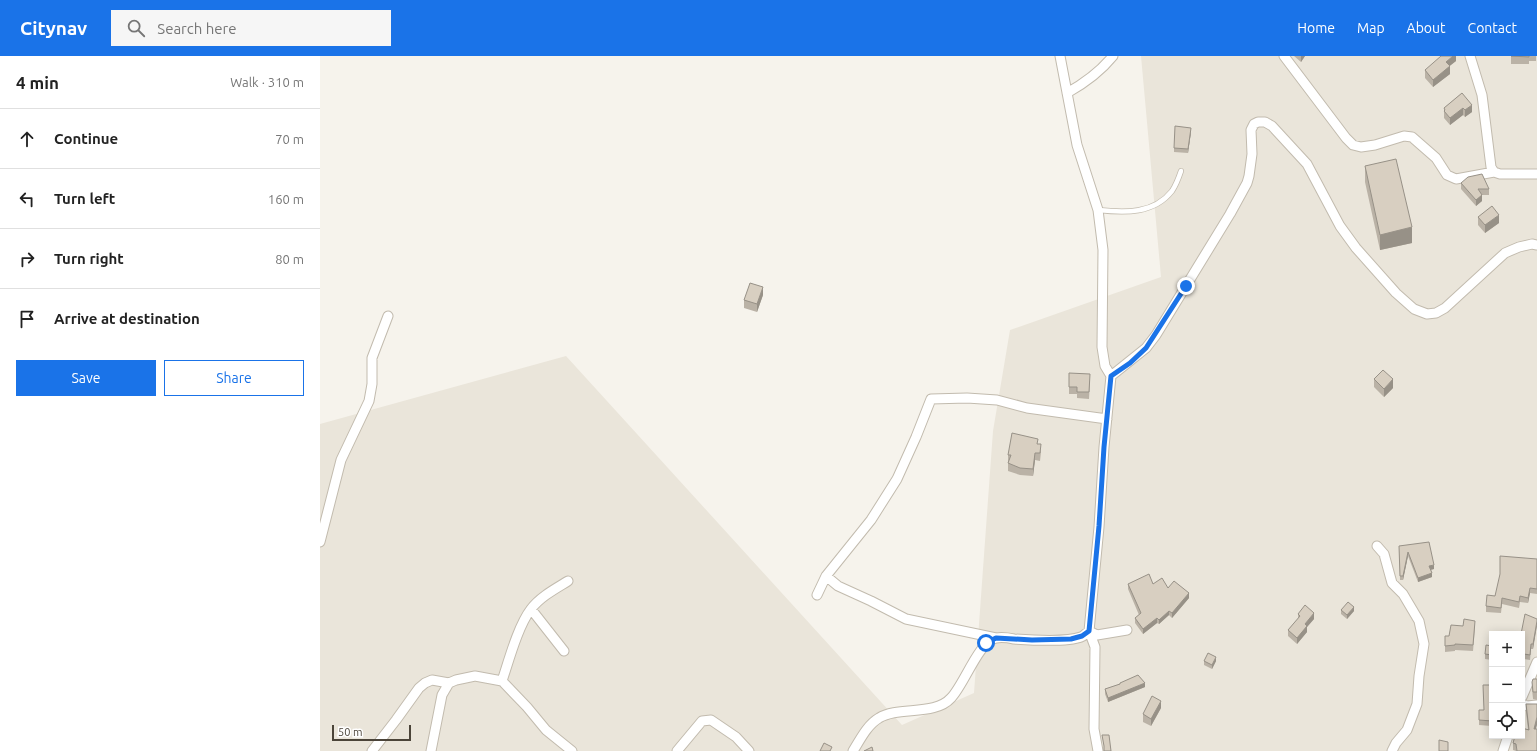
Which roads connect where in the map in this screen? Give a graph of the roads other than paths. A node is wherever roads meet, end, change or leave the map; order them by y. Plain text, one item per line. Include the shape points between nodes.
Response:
1 (1060, 56) edge
2 (1113, 56) edge
3 (1284, 56) edge
4 (1470, 56) edge
5 (1067, 93) junction
6 (1181, 170) dead end
7 (1494, 172) junction
8 (1537, 174) edge
9 (1098, 210) junction
10 (1537, 244) edge
11 (388, 316) dead end
12 (1111, 376) junction
13 (1107, 419) junction
14 (320, 542) edge
15 (1377, 546) dead end
16 (826, 576) junction
17 (568, 581) dead end
18 (817, 596) dead end
19 (531, 609) junction
20 (1127, 630) dead end
21 (1089, 631) junction
22 (996, 638) junction
23 (564, 651) dead end
24 (1537, 662) edge
25 (502, 681) junction
26 (449, 683) junction
27 (1525, 690) edge
28 (1525, 705) edge
29 (1537, 705) edge
30 (1507, 739) edge
31 (372, 751) edge
32 (431, 751) edge
33 (572, 751) edge
34 (677, 751) edge
35 (749, 751) edge
36 (852, 751) edge
37 (1098, 751) edge
38 (1392, 751) edge
39 (1503, 751) edge

1 - 5 street
2 - 5 street via 1087,82
3 - 7 street via 1353,145 1361,147 1404,136 1412,137 1436,158 1447,175 1456,179
4 - 7 street via 1482,95 1491,167
5 - 9 street via 1077,145
6 - 9 lane via 1173,190 1157,205 1121,213
7 - 8 street
9 - 12 street via 1103,250 1102,347 1105,366
10 - 12 street via 1505,253 1445,308 1436,313 1427,314 1414,310 1356,248 1340,226 1307,164 1272,126 1258,122 1251,130 1252,154 1249,176 1230,214 1146,348
11 - 14 street via 372,358 369,401 341,460
12 - 13 street
13 - 16 street via 1027,408 997,400 931,399 897,478 871,520
13 - 21 street
15 - 38 street via 1384,554 1392,582 1403,594 1419,621 1424,644 1417,704 1407,730
16 - 18 street
16 - 22 street via 838,586 906,619
17 - 19 street via 544,596
19 - 23 street
19 - 25 street via 513,646
20 - 21 street via 1097,636
21 - 22 street via 1071,639
21 - 37 street via 1096,647 1094,728
22 - 36 street via 986,643 951,698 932,708 879,718 870,725
24 - 27 street
25 - 26 street via 475,676
25 - 33 street via 546,730
26 - 31 street via 432,680 419,688
26 - 32 street via 442,695
28 - 29 street
30 - 39 street
34 - 35 street via 702,721 707,719 736,737

